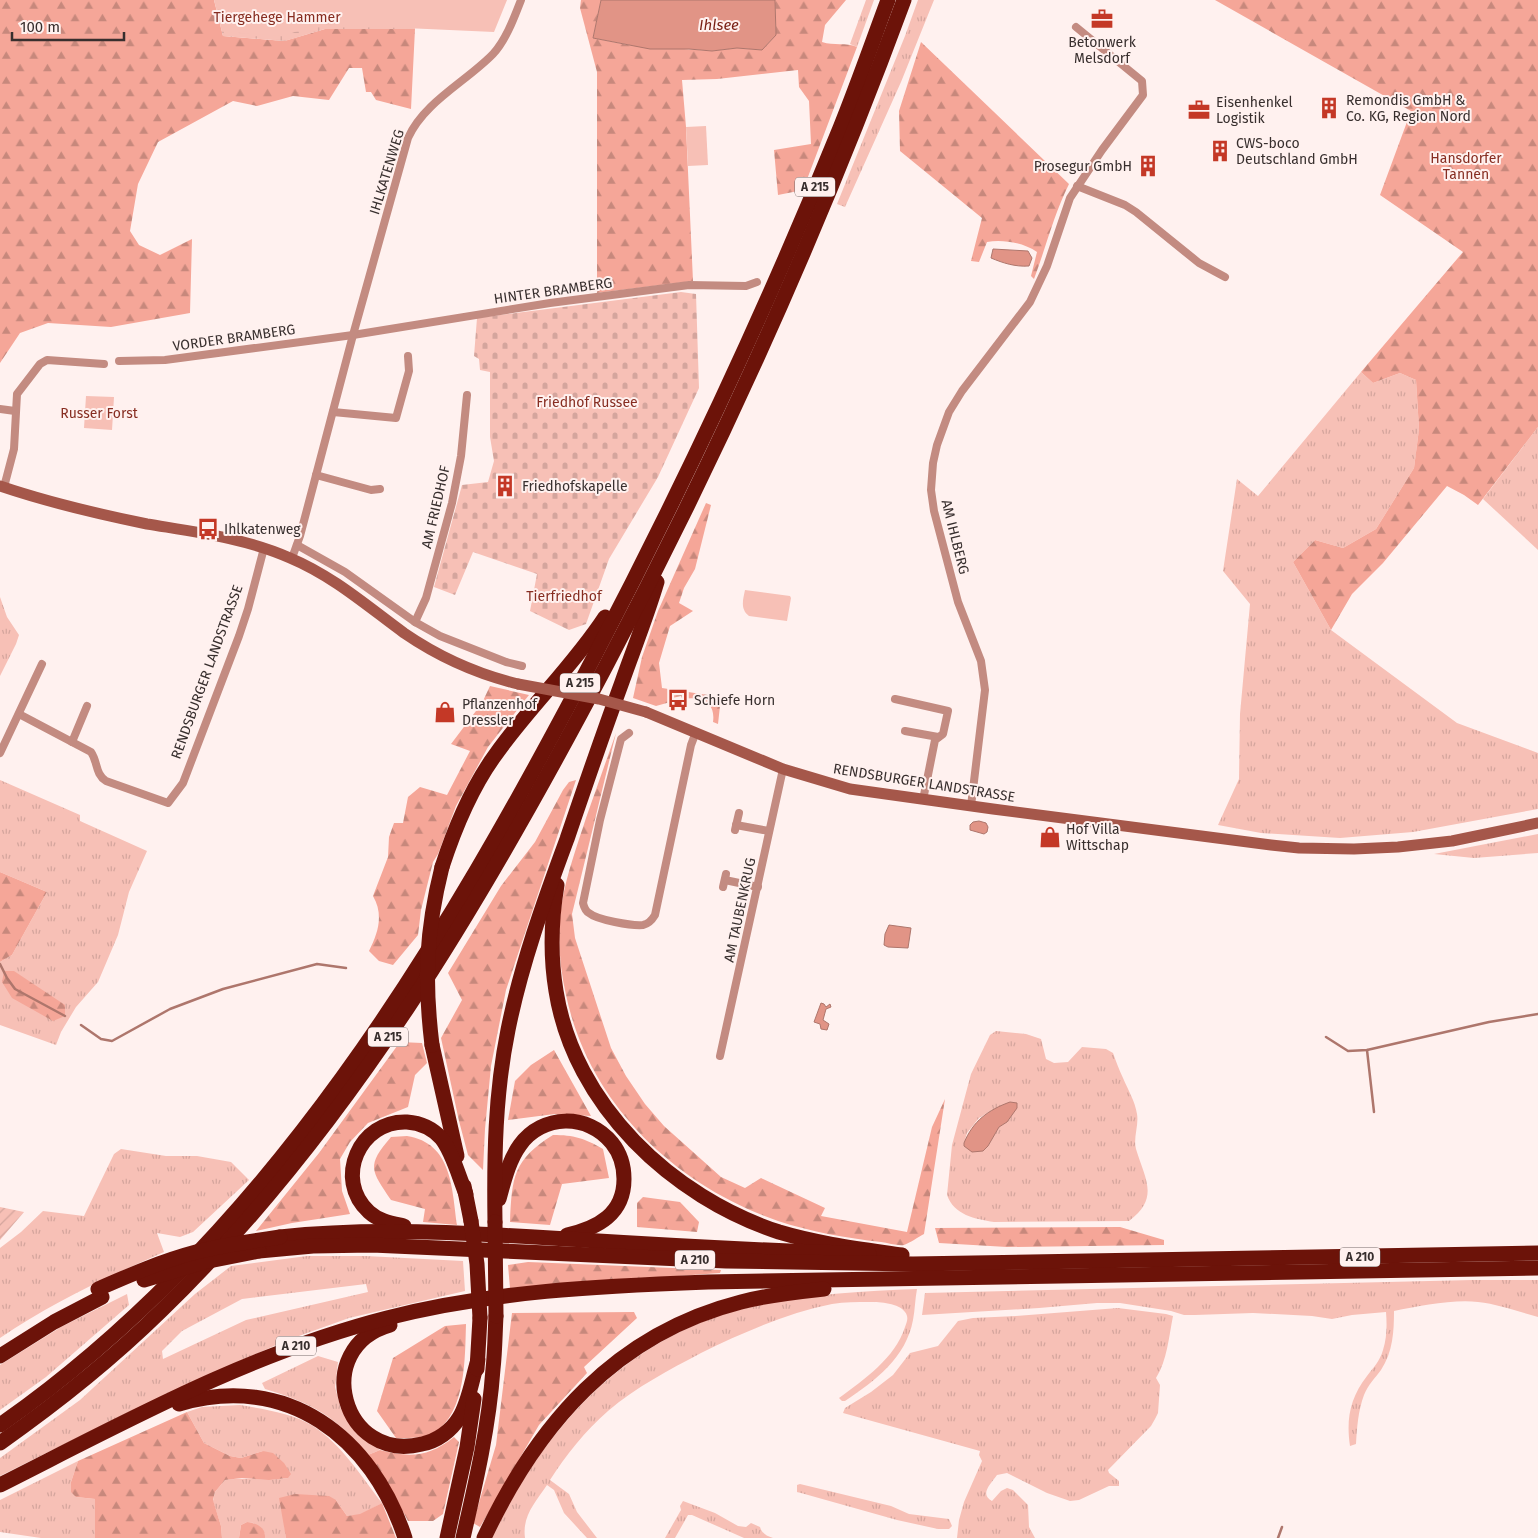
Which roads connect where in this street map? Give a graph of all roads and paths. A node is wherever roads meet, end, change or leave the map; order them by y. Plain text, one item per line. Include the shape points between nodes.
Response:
1 (521, 0) edge
2 (888, 0) edge
3 (904, 0) edge
4 (1076, 26) dead end
5 (1077, 186) junction
6 (1225, 277) dead end
7 (757, 282) dead end
8 (353, 334) junction
9 (408, 356) dead end
10 (119, 361) dead end
11 (104, 364) dead end
12 (467, 395) dead end
13 (0, 409) edge
14 (15, 411) junction
15 (333, 412) junction
16 (316, 475) junction
17 (2, 486) edge
18 (380, 489) dead end
19 (661, 543) junction
20 (297, 545) junction
21 (264, 548) junction
22 (292, 558) junction
23 (415, 622) junction
24 (42, 664) dead end
25 (522, 666) dead end
26 (895, 699) dead end
27 (87, 706) dead end
28 (19, 714) junction
29 (905, 731) dead end
30 (696, 732) junction
31 (629, 734) dead end
32 (938, 737) junction
33 (72, 742) junction
34 (0, 753) edge
35 (783, 769) junction
36 (923, 800) junction
37 (967, 806) junction
38 (739, 812) dead end
39 (1538, 823) edge
40 (769, 831) junction
41 (562, 853) junction
42 (724, 880) dead end
43 (758, 887) junction
44 (720, 1056) dead end
45 (466, 1194) junction
46 (494, 1222) junction
47 (445, 1233) junction
48 (545, 1238) junction
49 (1538, 1254) edge
50 (902, 1255) junction
51 (1018, 1262) junction
52 (1538, 1268) edge
53 (932, 1278) junction
54 (100, 1293) junction
55 (467, 1300) junction
56 (5, 1352) edge
57 (478, 1360) junction
58 (134, 1417) junction
59 (0, 1425) edge
60 (0, 1443) edge
61 (0, 1485) edge
62 (405, 1538) edge
63 (447, 1538) edge
64 (462, 1538) edge
65 (484, 1538) edge

1 - 8 street, IHLKATENWEG via 497,49 423,116 411,132
2 - 19 highway, A 215 via 788,253
3 - 19 highway, A 215 via 801,258 702,478
4 - 5 street, AM IHLBERG via 1142,81 1143,95
5 - 6 street via 1125,205 1199,262
5 - 37 street, AM IHLBERG via 1030,302 949,412 933,463 931,490 937,526 958,602 984,674 984,698
7 - 8 street, HINTER BRAMBERG via 746,286 689,285
8 - 10 street, VORDER BRAMBERG via 165,360
8 - 15 street, IHLKATENWEG
9 - 15 street via 410,371 396,418
11 - 14 street via 44,361 17,394
12 - 23 street, AM FRIEDHOF via 452,503 426,598
13 - 14 street
14 - 17 street via 14,449
15 - 16 street, IHLKATENWEG
16 - 18 street via 371,490
16 - 20 street, IHLKATENWEG
17 - 21 street, RENDSBURGER LANDSTRASSE via 114,517 215,535
19 - 41 highway via 646,620
19 - 45 highway, bridge via 592,637 495,755 460,818 442,866 431,915 427,960 428,1014
19 - 59 highway, A 215 via 496,836 386,1014 327,1097 243,1203 169,1282 82,1363
19 - 60 highway, A 215 via 578,719 508,843 435,965 327,1121 257,1210 160,1312 85,1379
20 - 22 street, IHLKATENWEG
20 - 23 street via 345,572
21 - 22 street, RENDSBURGER LANDSTRASSE
21 - 33 street, RENDSBURGER LANDSTRASSE via 239,636 183,783 168,803 106,781 98,774 91,752
22 - 30 street, RENDSBURGER LANDSTRASSE, bridge via 340,585 404,633 474,671 518,684 599,699 646,712
23 - 25 street via 440,636
24 - 28 street
26 - 32 street via 948,710 943,734
27 - 33 street
28 - 33 street
28 - 34 street
29 - 32 street
30 - 31 street via 655,915 648,923 640,925 591,915 582,899 621,739
30 - 35 street, RENDSBURGER LANDSTRASSE
32 - 36 street
35 - 36 street, RENDSBURGER LANDSTRASSE via 850,789
35 - 40 street, AM TAUBENKRUG
36 - 37 street, RENDSBURGER LANDSTRASSE
37 - 39 street, RENDSBURGER LANDSTRASSE via 1324,849 1398,847 1452,841
38 - 40 street via 736,828
40 - 43 street, AM TAUBENKRUG
41 - 46 highway via 528,951 503,1053 495,1124
41 - 50 highway via 552,926 556,993 579,1062 597,1095 625,1132 681,1183 752,1222 818,1241
42 - 43 street
43 - 44 street, AM TAUBENKRUG
45 - 47 highway via 446,1146 430,1129 414,1123 394,1123 376,1130 359,1147 352,1177 356,1194 368,1211 386,1222
45 - 57 highway, bridge via 477,1264
46 - 48 highway via 514,1153 526,1138 552,1122 581,1122 593,1127 612,1143 620,1156 624,1188 616,1209 599,1224 577,1233
46 - 64 highway, bridge via 494,1369 483,1449
47 - 48 highway
47 - 54 highway, bridge via 346,1232 280,1237 195,1253 133,1273
48 - 50 highway
49 - 51 highway, A 210
50 - 51 highway
51 - 54 highway, A 210, bridge via 726,1261 372,1245 313,1246 259,1251 187,1266
52 - 53 highway, A 210
53 - 55 highway, A 210 via 607,1286
53 - 65 highway via 768,1296 720,1308 657,1335 608,1368 562,1413 524,1463
54 - 56 highway via 36,1324
55 - 57 highway via 382,1327 362,1339 344,1372 348,1410 363,1430 384,1443 415,1446 426,1443 445,1434 459,1418
55 - 58 highway, A 210 via 314,1339 231,1371
57 - 63 highway via 467,1447
58 - 61 highway, A 210
58 - 62 highway via 195,1399 226,1395 259,1398 302,1410 336,1432 364,1460 390,1500

